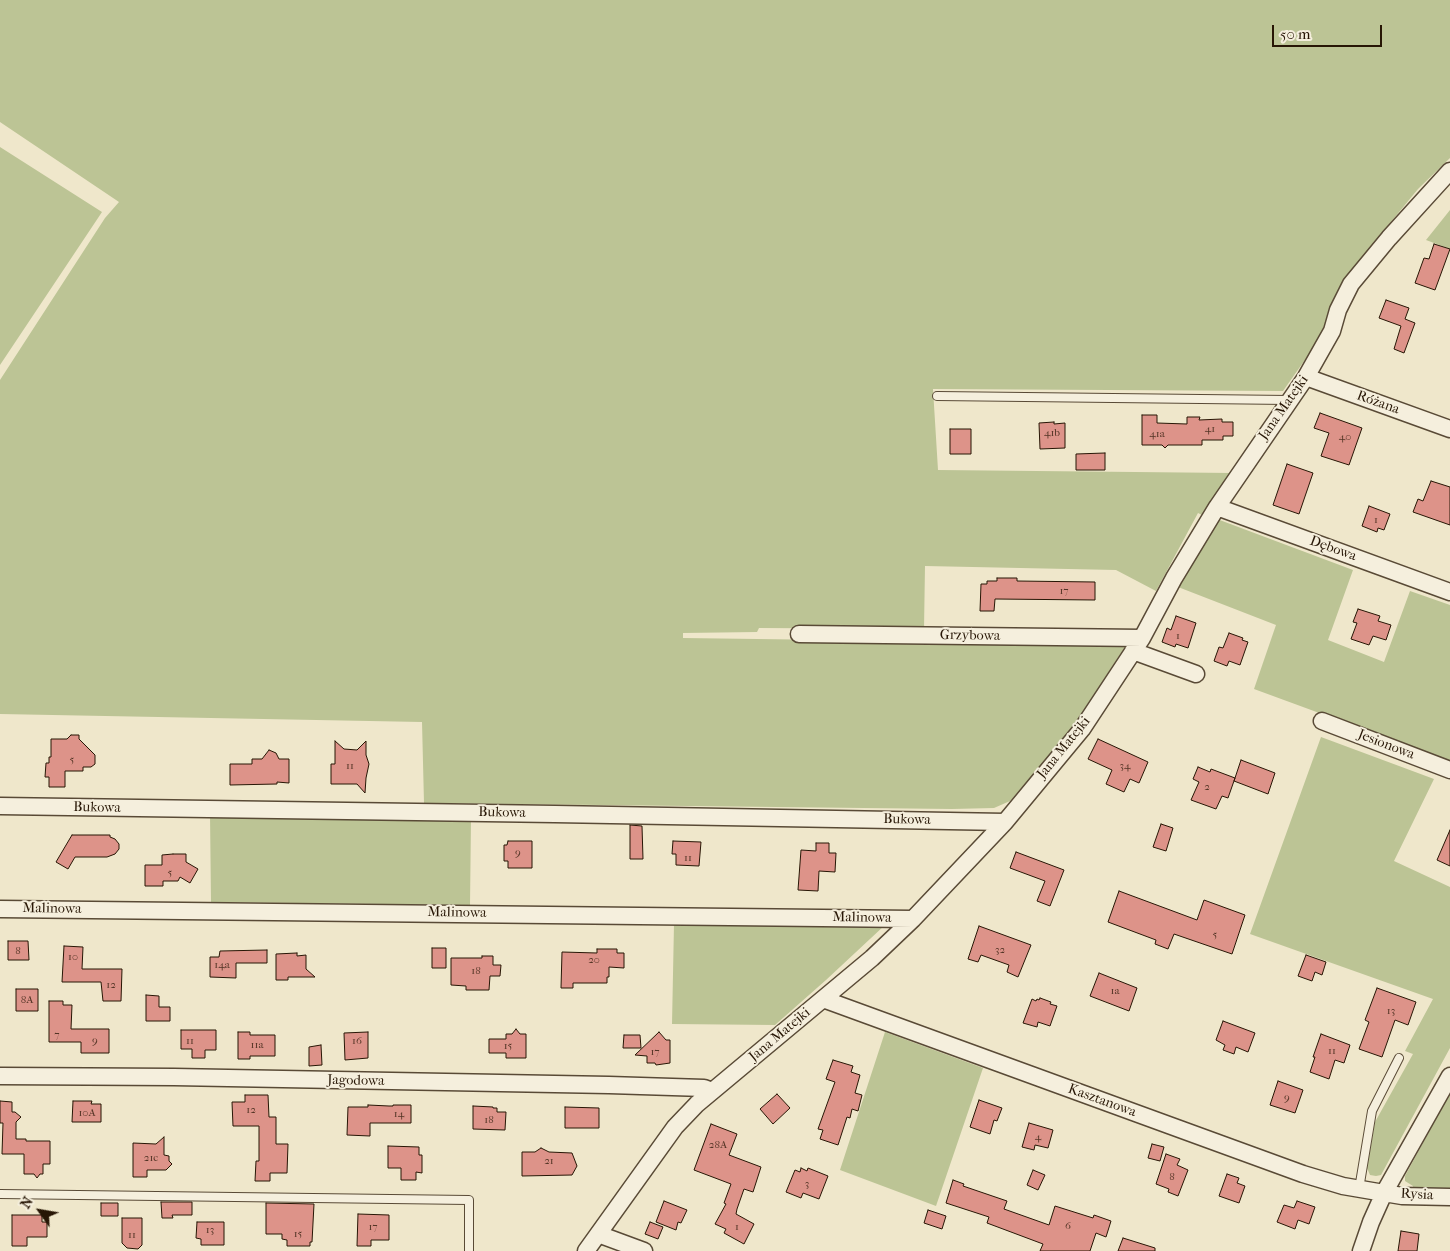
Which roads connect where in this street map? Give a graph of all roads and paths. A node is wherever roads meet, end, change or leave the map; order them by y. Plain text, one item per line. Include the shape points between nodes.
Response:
1 (1450, 171) edge
2 (1306, 377) junction
3 (937, 396) dead end
4 (1289, 400) junction
5 (1450, 429) edge
6 (1217, 507) junction
7 (1450, 592) edge
8 (799, 634) dead end
9 (1137, 644) junction
10 (1196, 674) dead end
11 (1322, 721) dead end
12 (1450, 770) edge
13 (0, 806) edge
14 (1005, 822) junction
15 (0, 909) edge
16 (913, 919) junction
17 (823, 998) junction
18 (1399, 1058) dead end
19 (0, 1076) edge
20 (1450, 1076) edge
21 (712, 1091) junction
22 (1359, 1189) junction
23 (1384, 1193) junction
24 (0, 1194) edge
25 (1450, 1197) edge
26 (598, 1234) junction
27 (469, 1251) edge
28 (586, 1251) edge
29 (644, 1251) edge
30 (1361, 1251) edge

1 - 2 street, Jana Matejki via 1351,284 1332,331
2 - 4 street, Jana Matejki
2 - 5 street, Różana
3 - 4 lane
4 - 6 street, Jana Matejki
6 - 7 street, Dębowa
6 - 9 street, Jana Matejki
8 - 9 street, Grzybowa
9 - 10 street
9 - 14 street, Jana Matejki via 1082,729
11 - 12 street, Jesionowa
13 - 14 street, Bukowa
14 - 16 street, Jana Matejki
15 - 16 street, Malinowa
16 - 17 street, Jana Matejki
17 - 21 street, Jana Matejki
17 - 22 street, Kasztanowa via 1303,1174
18 - 22 lane via 1372,1111
19 - 21 street, Jagodowa via 609,1085 704,1088
20 - 23 street
21 - 26 street, Jana Matejki via 675,1127
22 - 23 street, Kasztanowa
23 - 25 street, Rysia
23 - 30 street
24 - 27 lane via 469,1200
26 - 28 street, Jana Matejki
26 - 29 street

